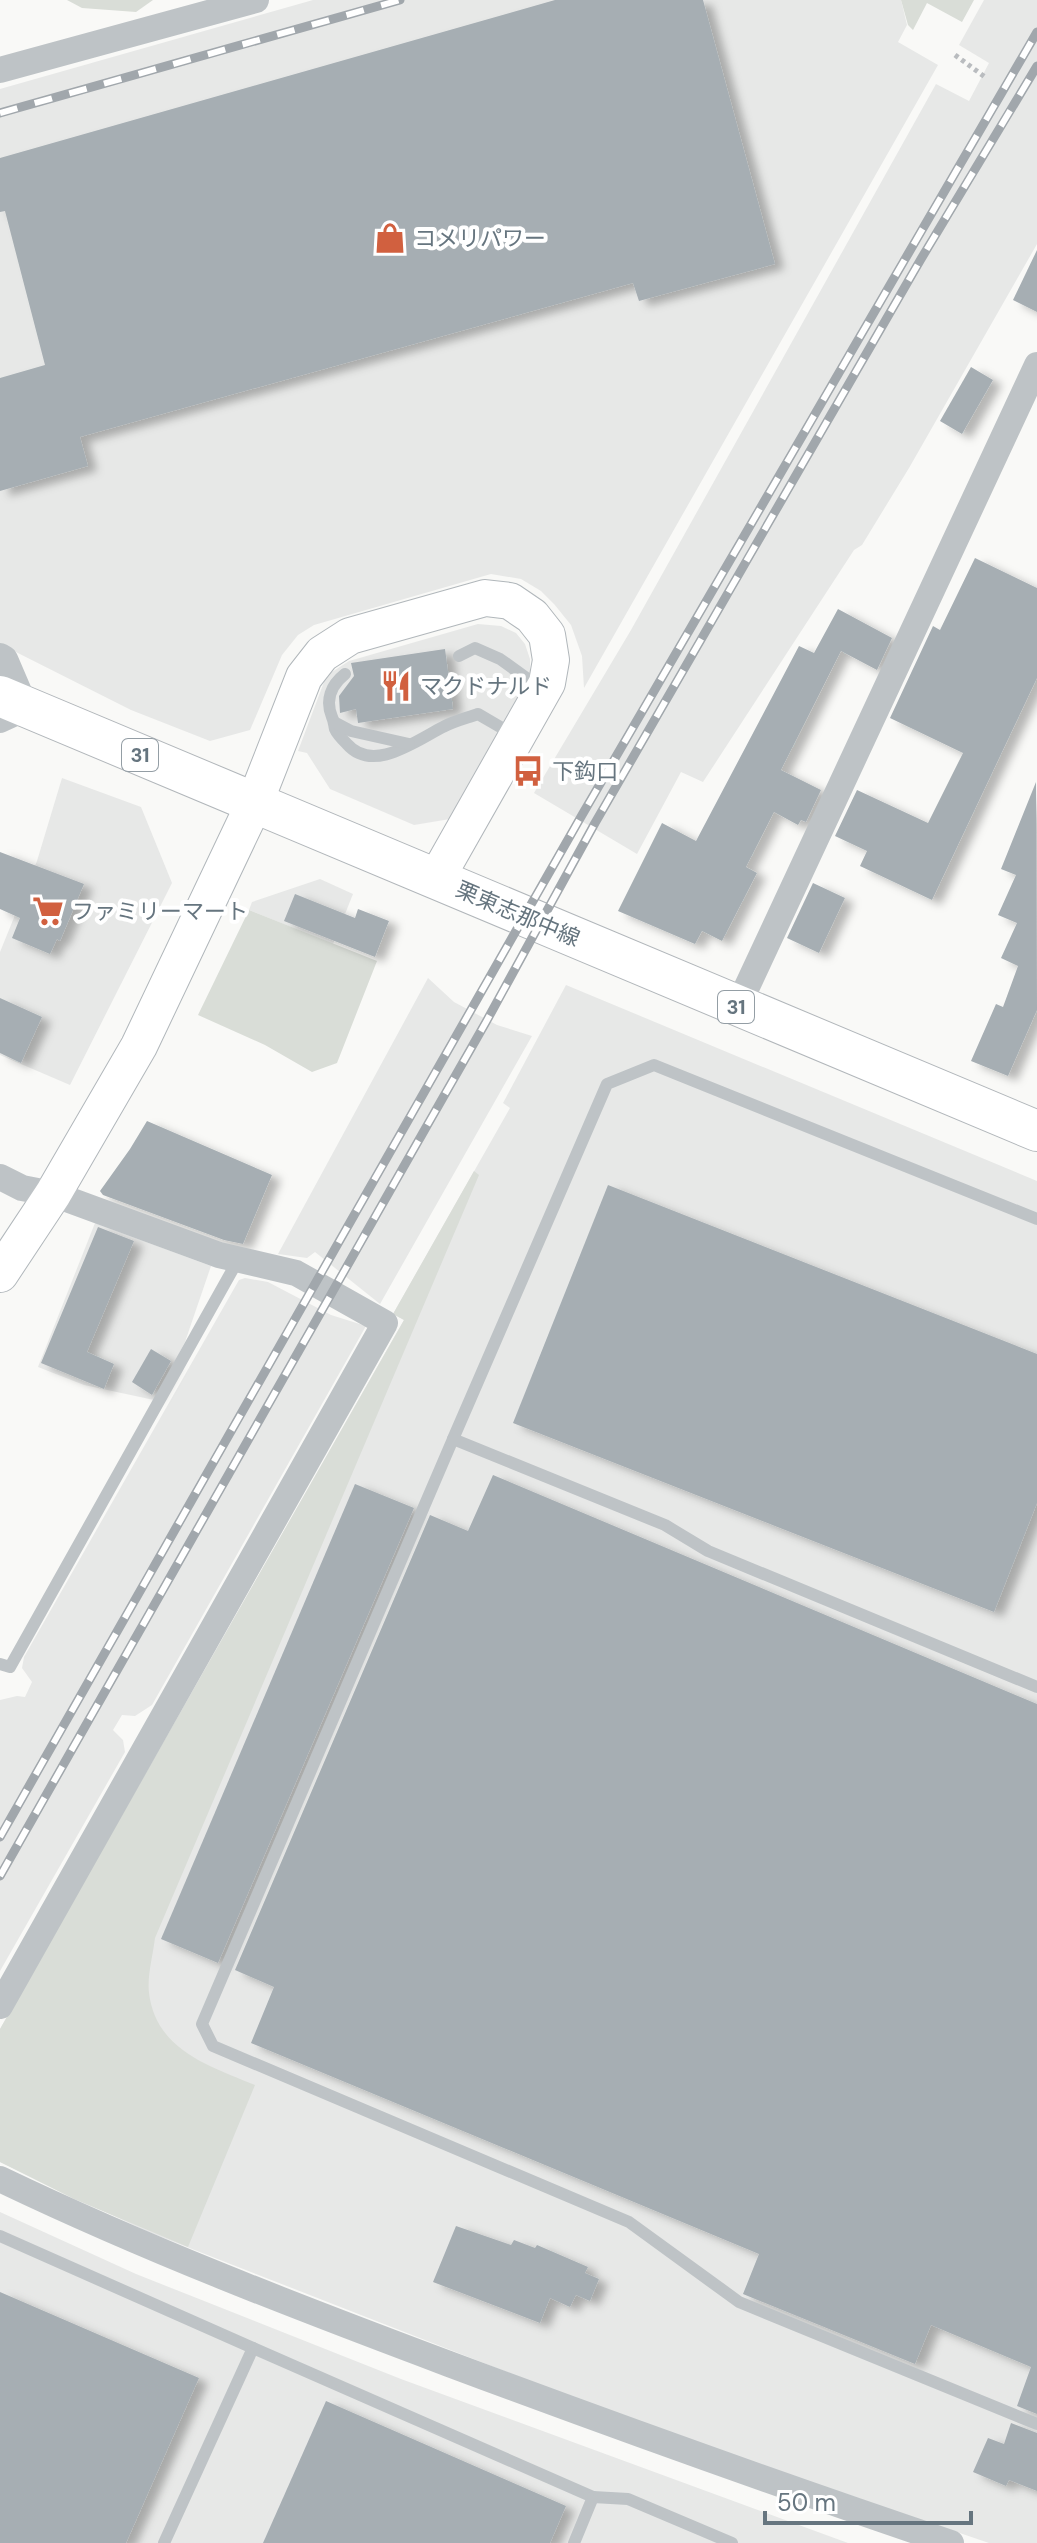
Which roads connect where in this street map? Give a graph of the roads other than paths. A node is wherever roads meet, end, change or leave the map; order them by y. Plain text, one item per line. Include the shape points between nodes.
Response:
1 (256, 0) edge
2 (0, 70) edge
3 (1037, 365) edge
4 (0, 656) edge
5 (459, 656) dead end
6 (345, 674) dead end
7 (543, 690) junction
8 (9, 708) edge
9 (334, 722) junction
10 (517, 737) junction
11 (409, 744) junction
12 (255, 802) junction
13 (436, 879) junction
14 (737, 1008) junction
15 (1037, 1131) edge
16 (0, 1177) edge
17 (53, 1194) junction
18 (1037, 1219) edge
19 (238, 1260) junction
20 (0, 1274) edge
21 (453, 1439) junction
22 (0, 1664) edge
23 (1037, 1687) edge
24 (0, 2006) edge
25 (0, 2179) edge
26 (0, 2236) edge
27 (253, 2348) junction
28 (1037, 2424) edge
29 (593, 2497) junction
30 (164, 2543) edge
31 (574, 2543) edge
32 (732, 2543) edge
33 (951, 2543) edge

1 - 2 street
3 - 14 street
4 - 8 street via 5,659
5 - 7 lane via 475,648
6 - 9 lane via 328,698
7 - 10 street
7 - 12 street via 551,660 547,635 510,601 485,598 350,636 322,654 304,677
8 - 12 main road, 栗東志那中線 / 31
9 - 11 lane
9 - 11 lane via 351,749 373,757
10 - 11 lane via 478,714
10 - 13 street
12 - 13 main road, 栗東志那中線 / 31
12 - 17 street via 139,1046
13 - 14 main road, 栗東志那中線 / 31
14 - 15 main road, 栗東志那中線 / 31
16 - 17 street
17 - 19 street
17 - 20 street
18 - 21 lane via 654,1065 607,1084
19 - 22 lane via 10,1667
19 - 24 street via 296,1273 385,1323
21 - 23 lane
21 - 28 lane via 202,2024 213,2046 629,2222 739,2302
25 - 33 street via 94,2224 329,2319
26 - 27 lane
27 - 29 lane
27 - 30 lane
29 - 31 lane
29 - 32 lane via 628,2499

